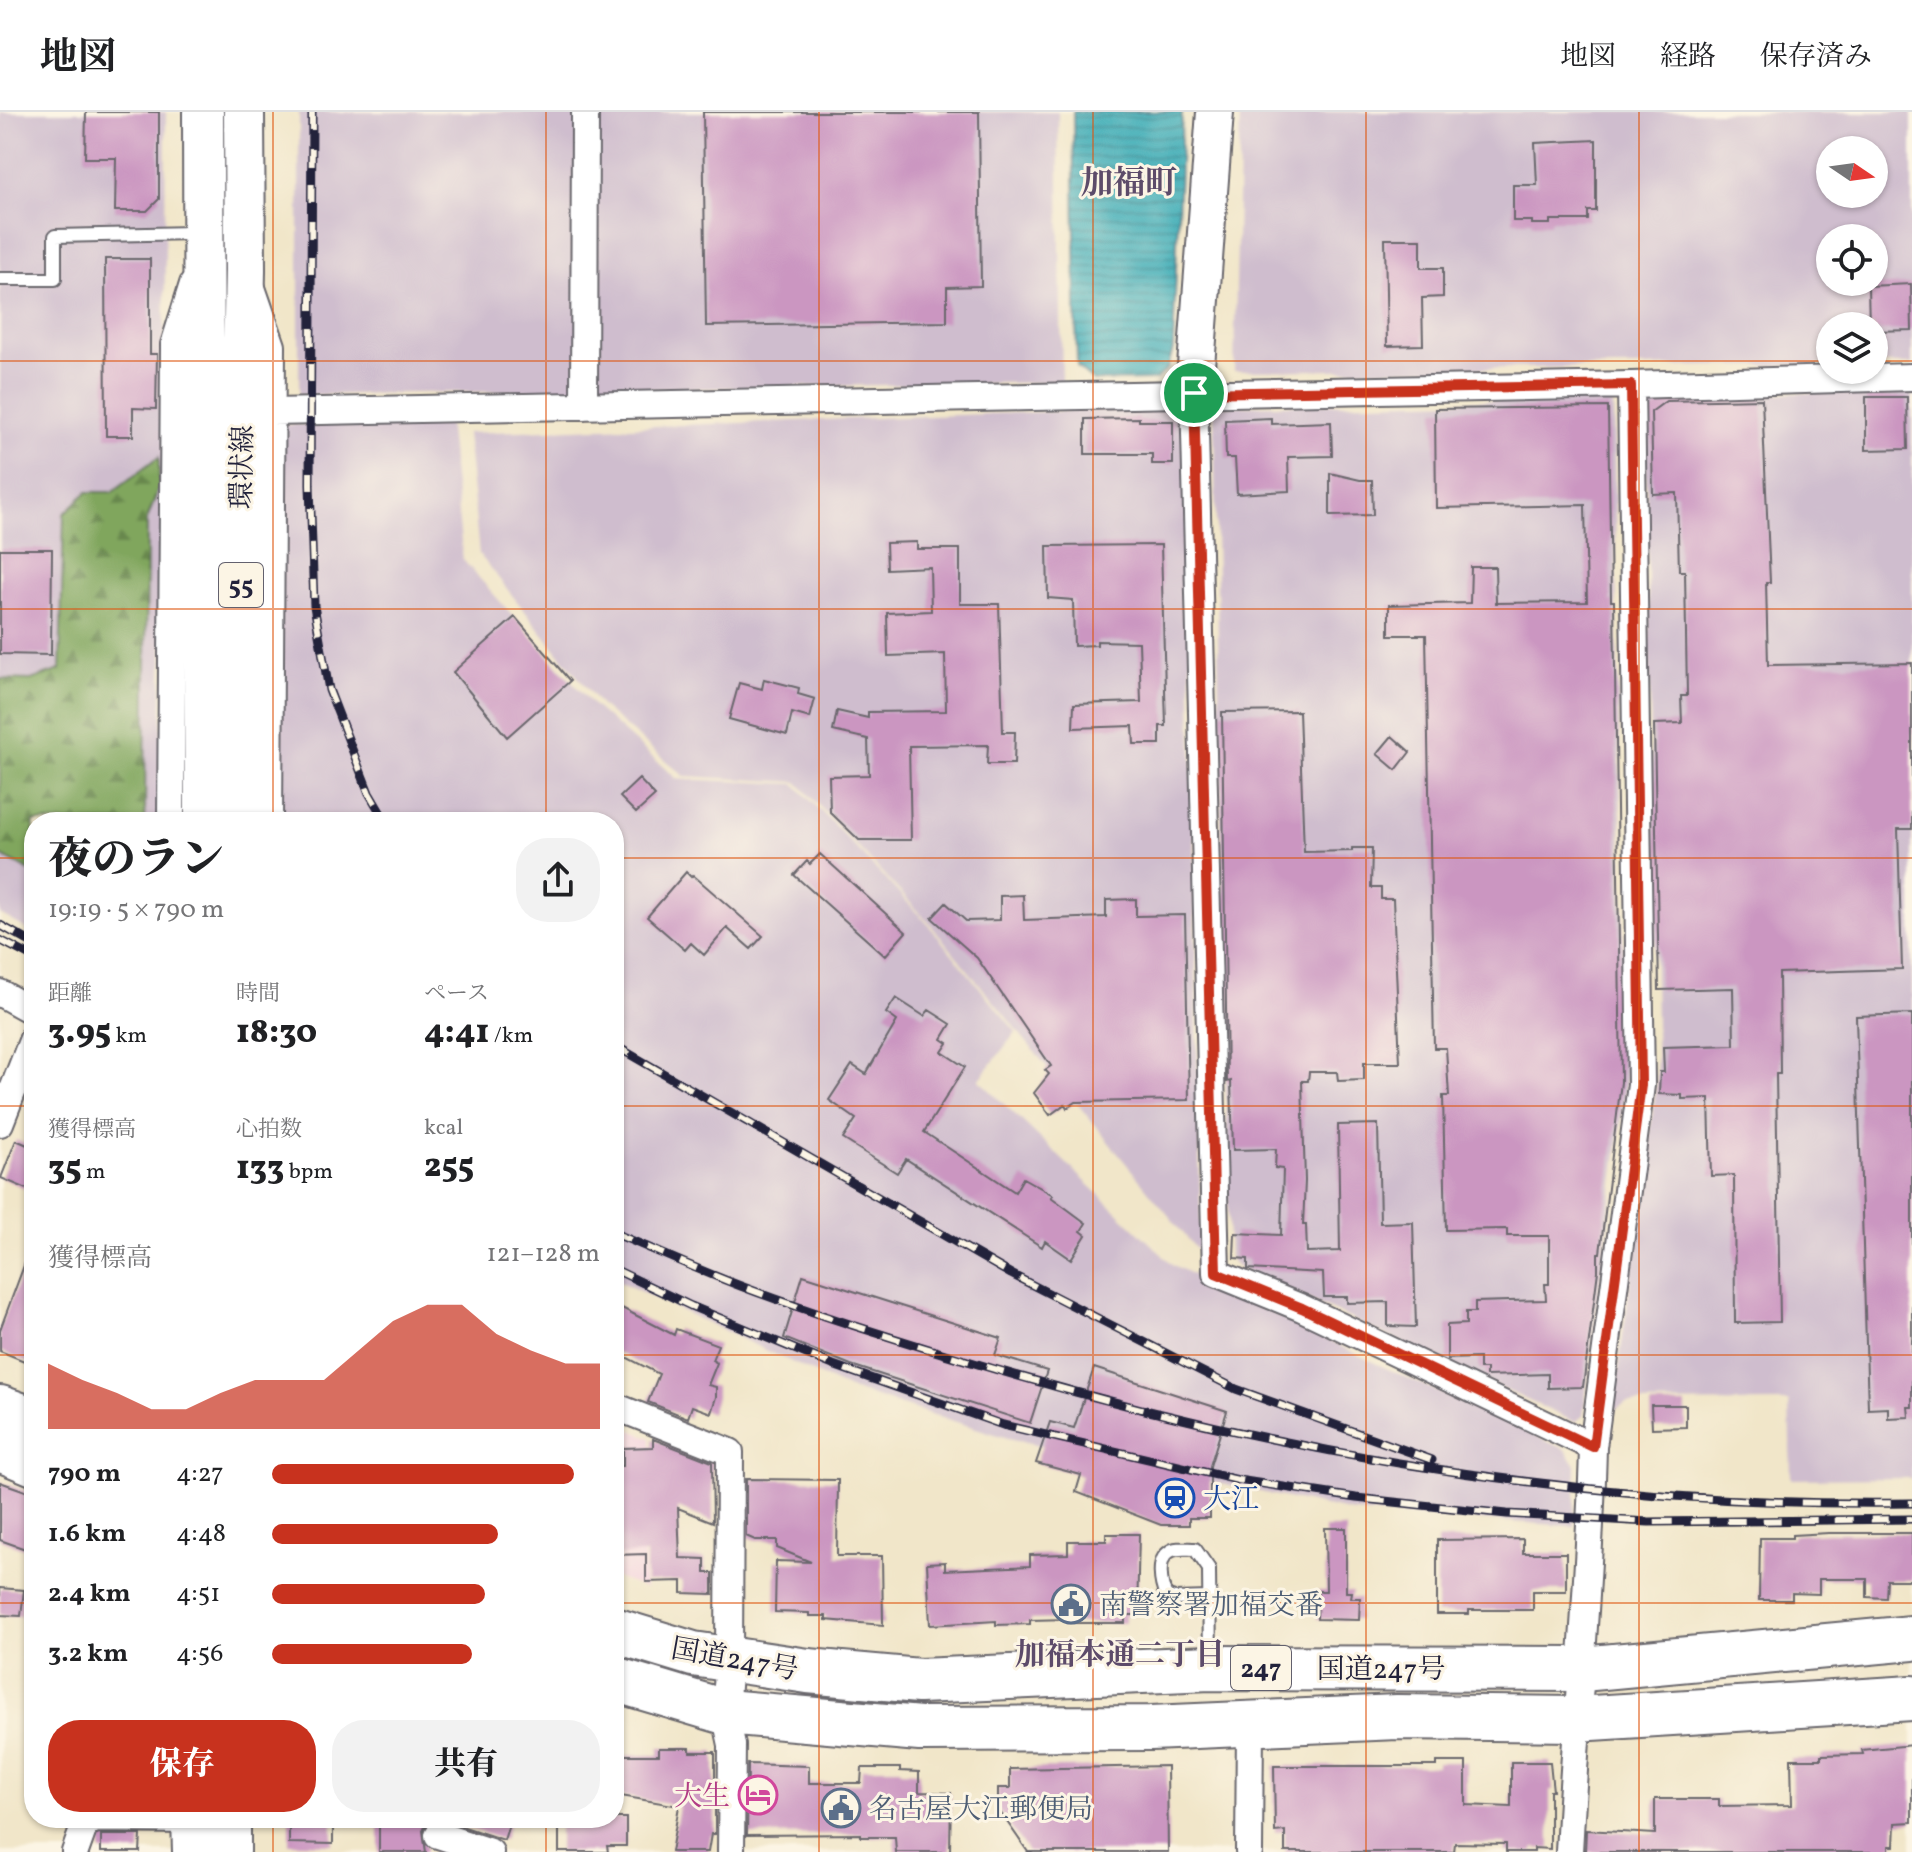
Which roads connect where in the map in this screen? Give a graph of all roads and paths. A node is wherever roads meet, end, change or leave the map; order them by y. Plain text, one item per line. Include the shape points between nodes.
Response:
1 (203, 112) edge
2 (244, 112) edge
3 (585, 112) edge
4 (1215, 112) edge
5 (198, 243) junction
6 (245, 270) junction
7 (0, 279) edge
8 (1912, 377) edge
9 (1631, 385) junction
10 (1194, 393) junction
11 (584, 406) junction
12 (272, 412) junction
13 (171, 812) edge
14 (205, 812) edge
15 (242, 812) edge
16 (269, 812) edge
17 (0, 993) edge
18 (24, 1006) edge
19 (24, 1062) edge
20 (0, 1123) edge
21 (0, 1408) edge
22 (624, 1410) edge
23 (24, 1416) edge
24 (1593, 1447) junction
25 (0, 1449) edge
26 (24, 1459) edge
27 (1209, 1598) junction
28 (624, 1633) edge
29 (1912, 1638) edge
30 (729, 1660) junction
31 (1210, 1668) junction
32 (1582, 1669) junction
33 (624, 1683) edge
34 (1912, 1698) edge
35 (725, 1712) junction
36 (1576, 1719) junction
37 (1250, 1725) junction
38 (82, 1828) edge
39 (203, 1828) edge
40 (437, 1835) edge
41 (75, 1852) edge
42 (230, 1852) edge
43 (490, 1852) edge
44 (731, 1852) edge
45 (1249, 1852) edge
46 (1569, 1852) edge

1 - 5 main road, 環状線 / 55
2 - 6 main road, 環状線 / 55
3 - 11 street
4 - 10 street
5 - 7 lane via 55,236 55,279
5 - 13 street via 174,345
5 - 14 main road, 環状線 / 55
6 - 12 street via 272,346
6 - 15 main road, 環状線 / 55
8 - 9 street
9 - 10 street
9 - 24 street via 1641,1085
10 - 11 street
10 - 24 street via 1216,1273 1302,1308
11 - 12 street
12 - 16 street
17 - 18 street
19 - 20 street
21 - 23 highway
22 - 30 street via 730,1452
24 - 32 street
25 - 26 highway
27 - 27 lane via 1166,1596 1165,1555 1195,1549 1209,1569
27 - 31 lane
28 - 30 highway, 国道247号 / 247
29 - 32 highway, 国道247号 / 247
30 - 31 highway, 国道247号 / 247 via 919,1681
30 - 35 street
31 - 32 highway, 国道247号 / 247
32 - 36 street
33 - 35 highway, 国道247号 / 247
34 - 36 highway, 国道247号 / 247
35 - 37 highway, 国道247号 / 247 via 920,1729
35 - 44 street via 732,1745
36 - 37 highway, 国道247号 / 247 via 1397,1717
36 - 46 street
37 - 45 street
38 - 41 street
39 - 42 main road
40 - 43 street

